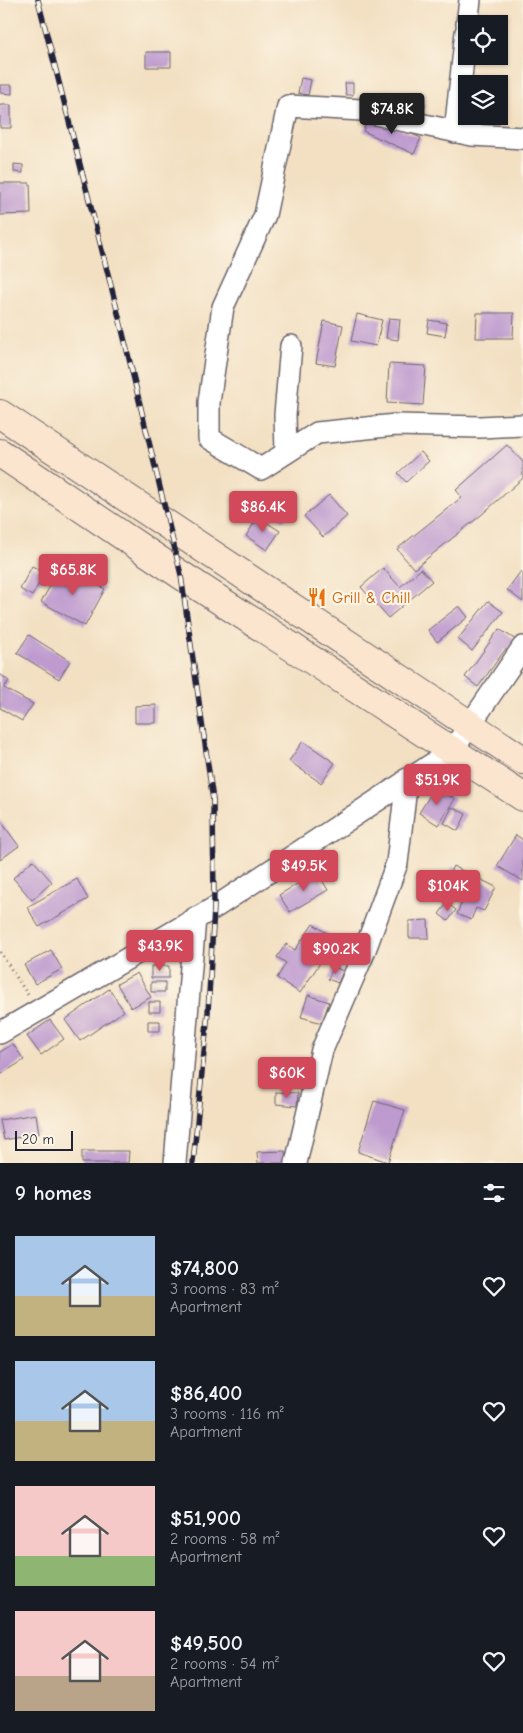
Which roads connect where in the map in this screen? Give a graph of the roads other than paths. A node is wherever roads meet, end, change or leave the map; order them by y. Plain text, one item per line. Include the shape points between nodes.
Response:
1 (470, 0) edge
2 (468, 15) edge
3 (462, 65) edge
4 (455, 132) junction
5 (523, 138) edge
6 (291, 346) dead end
7 (0, 414) edge
8 (523, 425) edge
9 (0, 453) edge
10 (286, 453) junction
11 (523, 647) edge
12 (470, 725) junction
13 (452, 751) junction
14 (523, 760) edge
15 (407, 779) junction
16 (523, 798) edge
17 (194, 918) junction
18 (0, 1033) edge
19 (175, 1163) edge
20 (296, 1163) edge

1 - 2 street
3 - 4 street
4 - 5 street
4 - 10 street via 362,110 288,106 264,214 223,307 209,402 209,438 262,469
6 - 10 street via 285,415
7 - 12 main road
8 - 10 street via 396,425 317,433
9 - 13 main road
11 - 12 street
12 - 13 street
12 - 14 main road
13 - 15 street
13 - 16 main road
15 - 17 street
15 - 20 street via 397,863 322,1050
17 - 18 street
17 - 19 street

